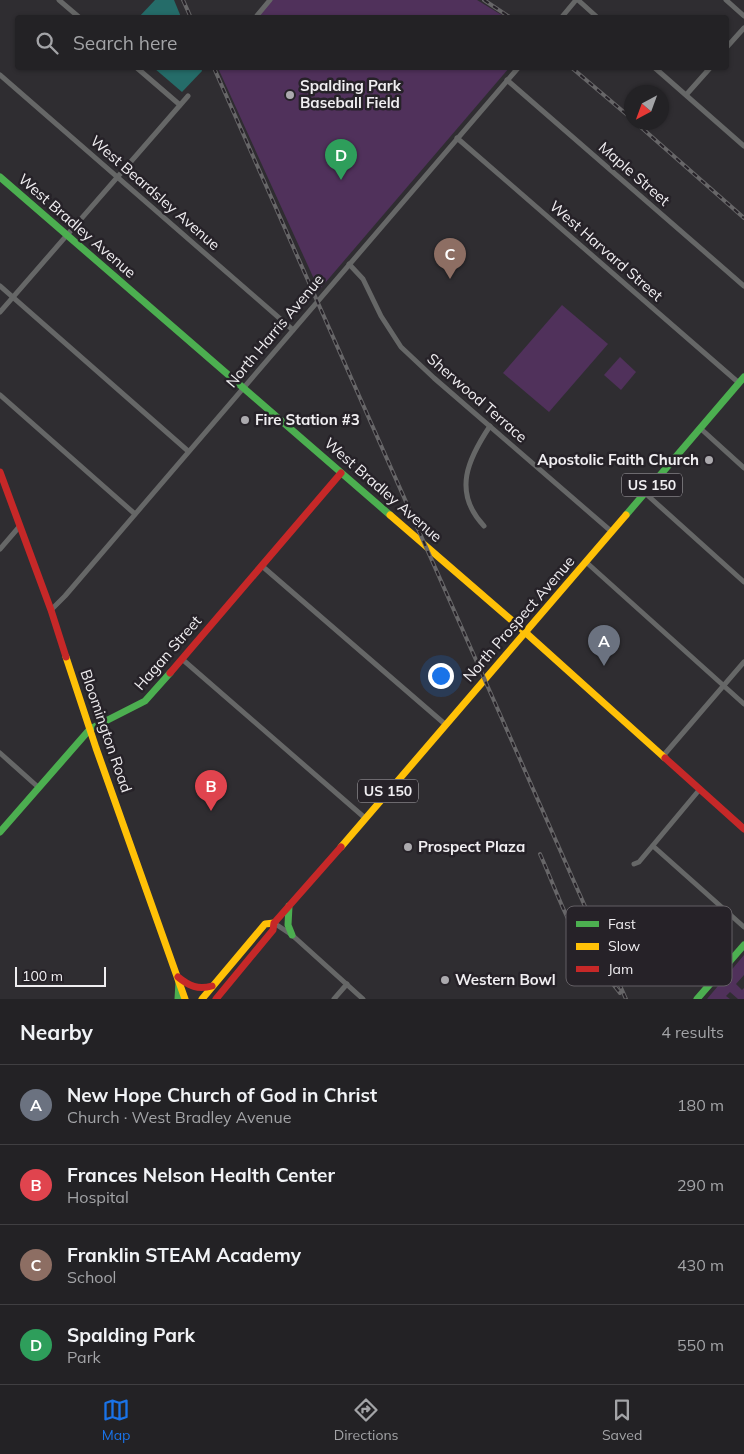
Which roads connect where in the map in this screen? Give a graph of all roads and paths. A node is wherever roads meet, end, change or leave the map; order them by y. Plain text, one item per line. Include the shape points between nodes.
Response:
1 (59, 0) edge
2 (270, 0) edge
3 (577, 0) edge
4 (726, 0) edge
5 (76, 15) edge
6 (258, 15) edge
7 (564, 15) edge
8 (594, 15) edge
9 (744, 16) edge
10 (744, 28) edge
11 (729, 45) edge
12 (139, 70) edge
13 (516, 70) edge
14 (657, 70) edge
15 (708, 70) edge
16 (0, 75) edge
17 (507, 80) junction
18 (686, 95) junction
19 (188, 96) dead end
20 (180, 105) junction
21 (457, 138) junction
22 (744, 146) edge
23 (118, 177) junction
24 (0, 178) edge
25 (67, 235) junction
26 (349, 264) junction
27 (0, 286) edge
28 (744, 286) edge
29 (12, 297) junction
30 (0, 312) edge
31 (293, 330) junction
32 (744, 377) edge
33 (738, 383) junction
34 (243, 388) junction
35 (0, 395) edge
36 (490, 426) junction
37 (700, 428) junction
38 (188, 451) junction
39 (744, 468) edge
40 (0, 472) edge
41 (342, 473) junction
42 (645, 493) junction
43 (134, 514) junction
44 (484, 526) dead end
45 (19, 527) junction
46 (612, 532) junction
47 (0, 549) edge
48 (586, 562) junction
49 (262, 566) junction
50 (744, 582) edge
51 (51, 610) junction
52 (526, 632) junction
53 (182, 659) junction
54 (744, 662) edge
55 (724, 686) junction
56 (744, 704) edge
57 (446, 725) junction
58 (90, 729) junction
59 (0, 753) edge
60 (663, 756) junction
61 (38, 787) junction
62 (700, 789) junction
63 (365, 818) junction
64 (744, 829) edge
65 (0, 832) edge
66 (653, 846) junction
67 (634, 864) dead end
68 (289, 906) junction
69 (720, 906) edge
70 (732, 917) edge
71 (274, 923) junction
72 (744, 928) edge
73 (292, 935) junction
74 (744, 945) edge
75 (732, 959) edge
76 (178, 980) junction
77 (347, 984) junction
78 (214, 985) junction
79 (708, 986) edge
80 (178, 999) edge
81 (185, 999) edge
82 (202, 999) edge
83 (216, 999) edge
84 (334, 999) edge
85 (363, 999) edge
86 (697, 999) edge

1 - 5 street
2 - 6 street
3 - 7 street
3 - 8 street
4 - 9 street
10 - 11 street
12 - 20 street
13 - 17 street, North Harris Avenue
14 - 18 street
15 - 18 street
16 - 23 street, West Beardsley Avenue
17 - 21 street, North Harris Avenue
17 - 28 street, Maple Street
18 - 22 street
19 - 20 street
20 - 23 street
21 - 26 street, North Harris Avenue
21 - 33 street, West Harvard Street
23 - 25 street
23 - 31 street, West Beardsley Avenue
24 - 25 main road, West Bradley Avenue
25 - 29 street
25 - 34 main road, West Bradley Avenue
26 - 31 street, North Harris Avenue
26 - 36 street, Sherwood Terrace via 363,279 401,347
27 - 29 street
29 - 30 street
29 - 38 street
31 - 34 street, North Harris Avenue
32 - 33 main road, North Prospect Avenue / US 150
33 - 37 main road, North Prospect Avenue / US 150
34 - 38 street, North Harris Avenue
34 - 41 main road, West Bradley Avenue
35 - 43 street
36 - 44 street via 472,456 466,484 469,506
36 - 46 street, Sherwood Terrace
37 - 39 street
37 - 42 main road, North Prospect Avenue / US 150
38 - 43 street, North Harris Avenue
40 - 45 main road, Bloomington Road
41 - 49 main road, Hagan Street
41 - 52 main road, West Bradley Avenue
42 - 46 main road, North Prospect Avenue / US 150
42 - 50 street
43 - 51 street, North Harris Avenue
45 - 47 street
45 - 51 main road, Bloomington Road
46 - 48 main road, North Prospect Avenue / US 150
48 - 52 main road, North Prospect Avenue / US 150
48 - 55 street
49 - 53 main road, Hagan Street
49 - 57 street
51 - 58 main road, Bloomington Road
52 - 57 main road, North Prospect Avenue / US 150
52 - 60 main road, West Bradley Avenue
53 - 58 main road, Hagan Street via 144,702
53 - 63 street
54 - 55 street
55 - 56 street
55 - 60 street
57 - 63 main road, North Prospect Avenue / US 150
58 - 61 main road, Hagan Street
58 - 76 main road, Bloomington Road
59 - 61 street
60 - 62 main road, West Bradley Avenue
61 - 65 main road, Hagan Street
62 - 64 main road, West Bradley Avenue
62 - 66 street
63 - 68 main road, North Prospect Avenue / US 150
66 - 67 street
66 - 69 street
68 - 71 main road, North Prospect Avenue / US 150
68 - 73 main road via 288,925
70 - 72 street
71 - 73 street
71 - 78 main road, North Prospect Avenue / US 150 via 265,924
71 - 83 main road, North Prospect Avenue / US 150 via 273,930
73 - 77 street
74 - 75 main road
76 - 78 main road via 196,989
76 - 80 main road
76 - 81 main road, Bloomington Road
77 - 84 street
77 - 85 street
78 - 82 main road, North Prospect Avenue / US 150
79 - 86 main road

